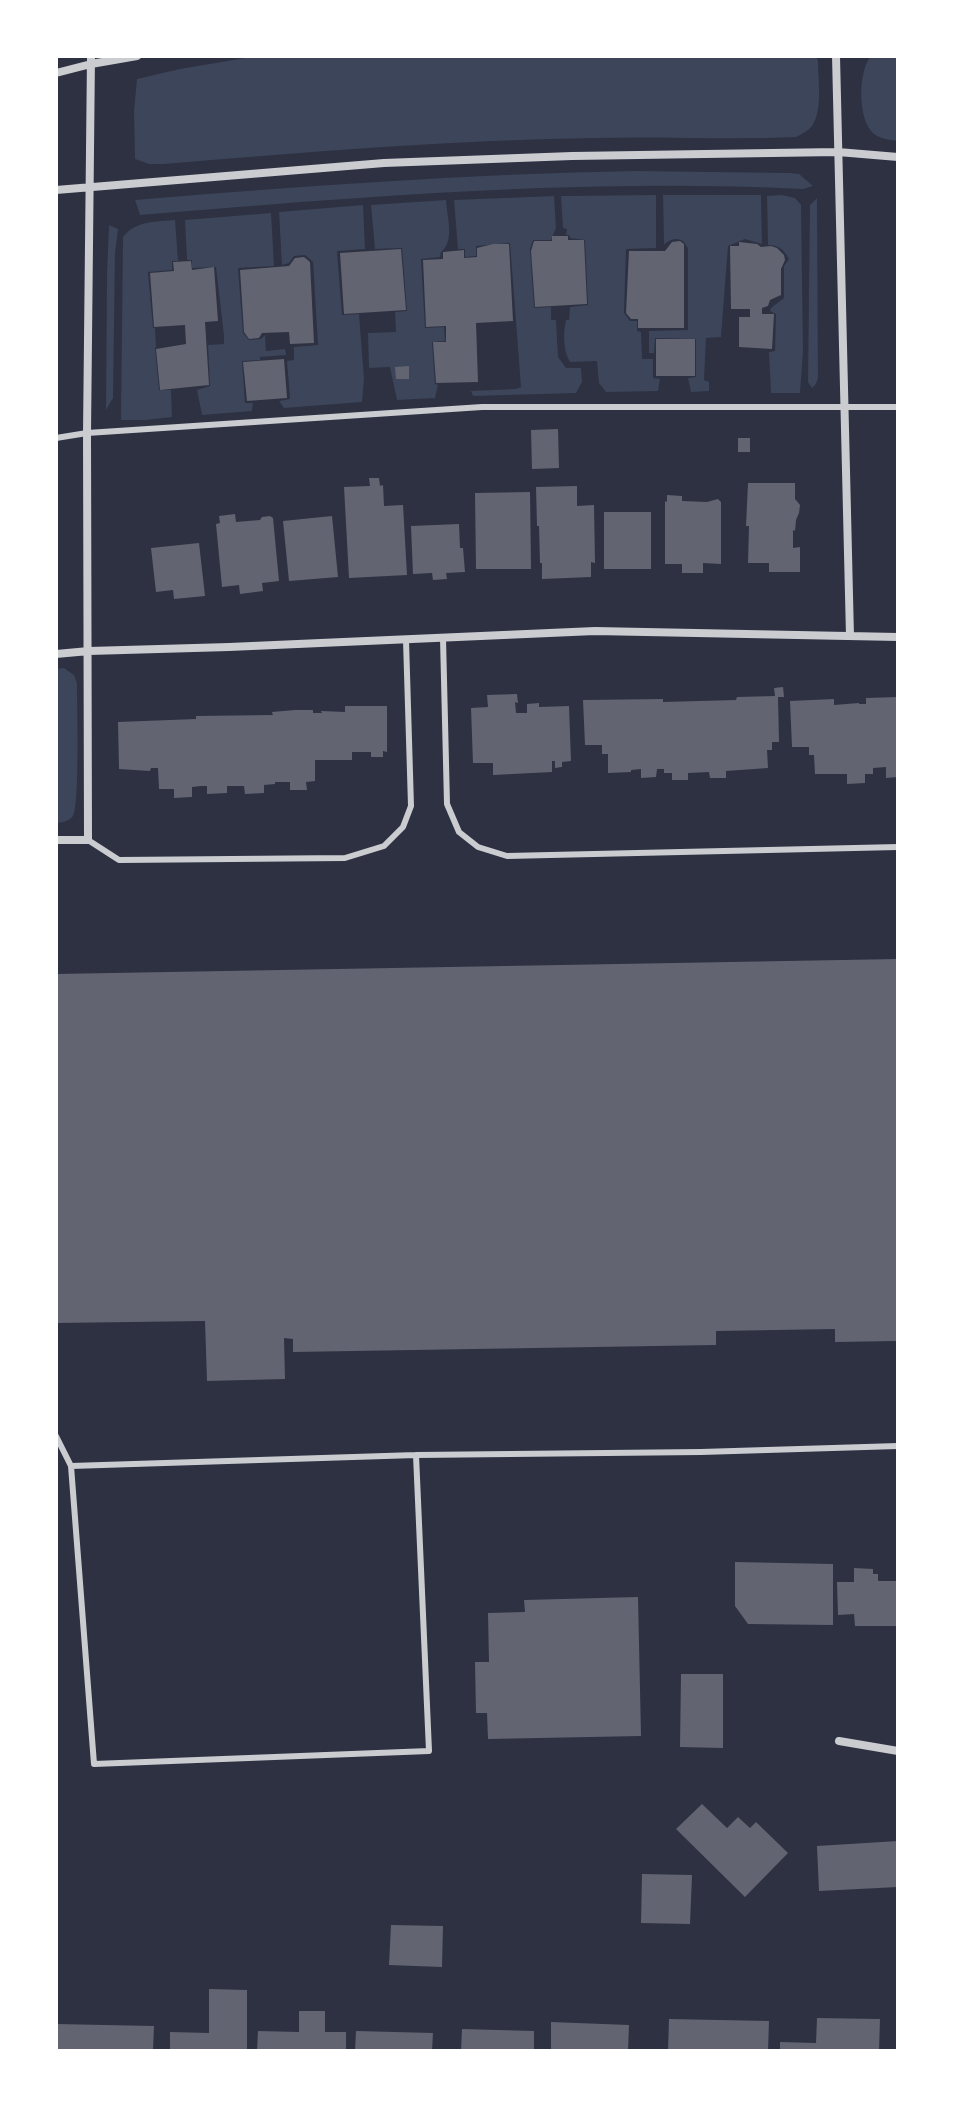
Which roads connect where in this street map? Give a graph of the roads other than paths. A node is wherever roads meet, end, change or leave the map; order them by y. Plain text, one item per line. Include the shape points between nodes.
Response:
1 (137, 56) edge
2 (836, 56) edge
3 (91, 60) edge
4 (56, 73) edge
5 (838, 152) junction
6 (898, 157) edge
7 (90, 187) junction
8 (56, 190) edge
9 (844, 406) junction
10 (898, 407) edge
11 (87, 433) junction
12 (56, 438) edge
13 (850, 636) junction
14 (898, 637) edge
15 (443, 638) junction
16 (406, 640) junction
17 (89, 651) junction
18 (56, 654) edge
19 (56, 840) edge
20 (88, 840) junction
21 (898, 847) edge
22 (56, 1436) edge
23 (898, 1446) edge
24 (416, 1455) junction
25 (71, 1466) junction
26 (839, 1741) dead end
27 (898, 1751) edge

1 - 3 street
2 - 5 street
3 - 4 street
3 - 7 street
5 - 6 street
5 - 7 street via 400,162
5 - 9 street
7 - 8 street
7 - 11 street
9 - 10 lane
9 - 11 lane via 482,407
9 - 13 street
11 - 12 lane
11 - 17 street
13 - 14 street
13 - 15 street via 595,631
15 - 16 street
15 - 21 lane via 447,804 459,832 478,847 507,856
16 - 17 street
16 - 20 lane via 411,806 403,827 384,846 345,858 119,860
17 - 18 street
17 - 20 street
19 - 20 street
22 - 25 lane
23 - 24 lane
24 - 25 lane
24 - 25 lane via 429,1751 94,1764
26 - 27 street

